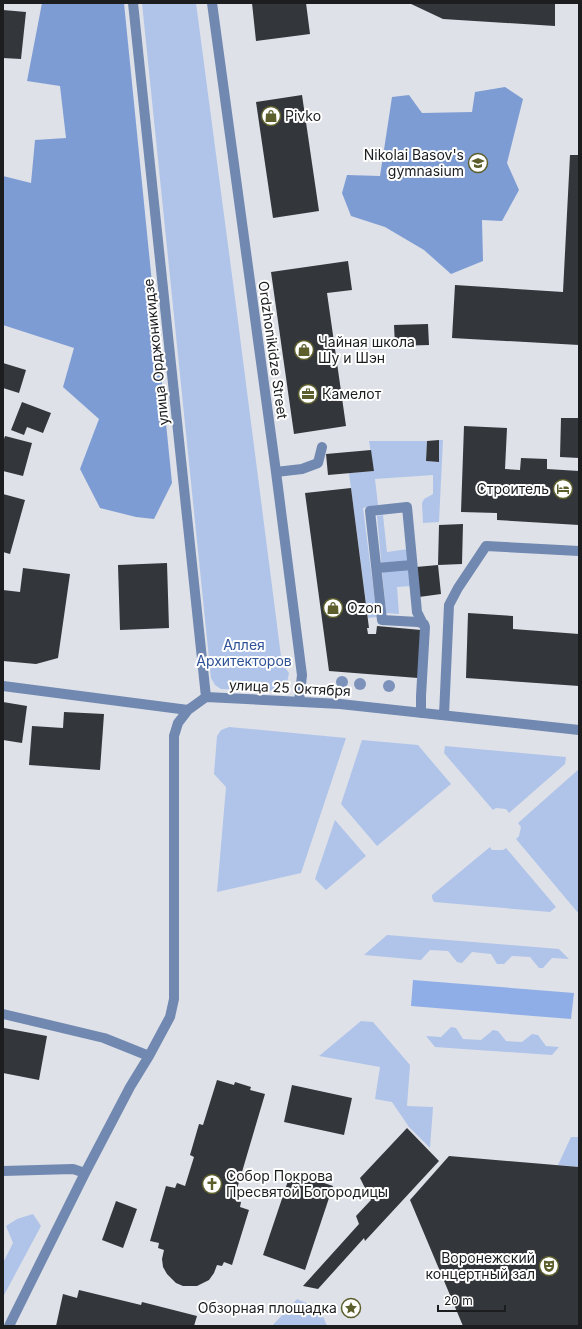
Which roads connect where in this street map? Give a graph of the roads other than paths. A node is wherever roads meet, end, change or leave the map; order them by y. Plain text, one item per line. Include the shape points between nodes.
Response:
1 (133, 3) edge
2 (212, 3) edge
3 (322, 447) dead end
4 (276, 472) junction
5 (579, 550) edge
6 (412, 565) junction
7 (377, 568) junction
8 (422, 622) junction
9 (3, 686) edge
10 (206, 698) junction
11 (299, 702) junction
12 (188, 710) junction
13 (421, 713) junction
14 (444, 715) junction
15 (579, 730) edge
16 (3, 1014) edge
17 (149, 1056) junction
18 (3, 1170) edge
19 (85, 1173) junction
20 (9, 1326) edge

1 - 10 street, улица Орджоникидзе
2 - 4 street, Ordzhonikidze Street
3 - 4 street via 318,463 302,469
4 - 11 street, Ordzhonikidze Street via 302,676
5 - 14 street via 486,546 449,605
6 - 7 street
6 - 7 street via 407,507 370,511
6 - 8 street via 417,612
7 - 8 street via 382,620
8 - 13 street via 426,632
9 - 12 street
10 - 11 street, улица 25 Октября
10 - 12 street
11 - 13 street, улица 25 Октября
12 - 17 street via 178,723 174,736 174,1000 170,1017
13 - 14 street, улица 25 Октября
14 - 15 street, улица 25 Октября
16 - 17 street via 104,1038
17 - 19 street
18 - 19 street via 73,1169
19 - 20 street

